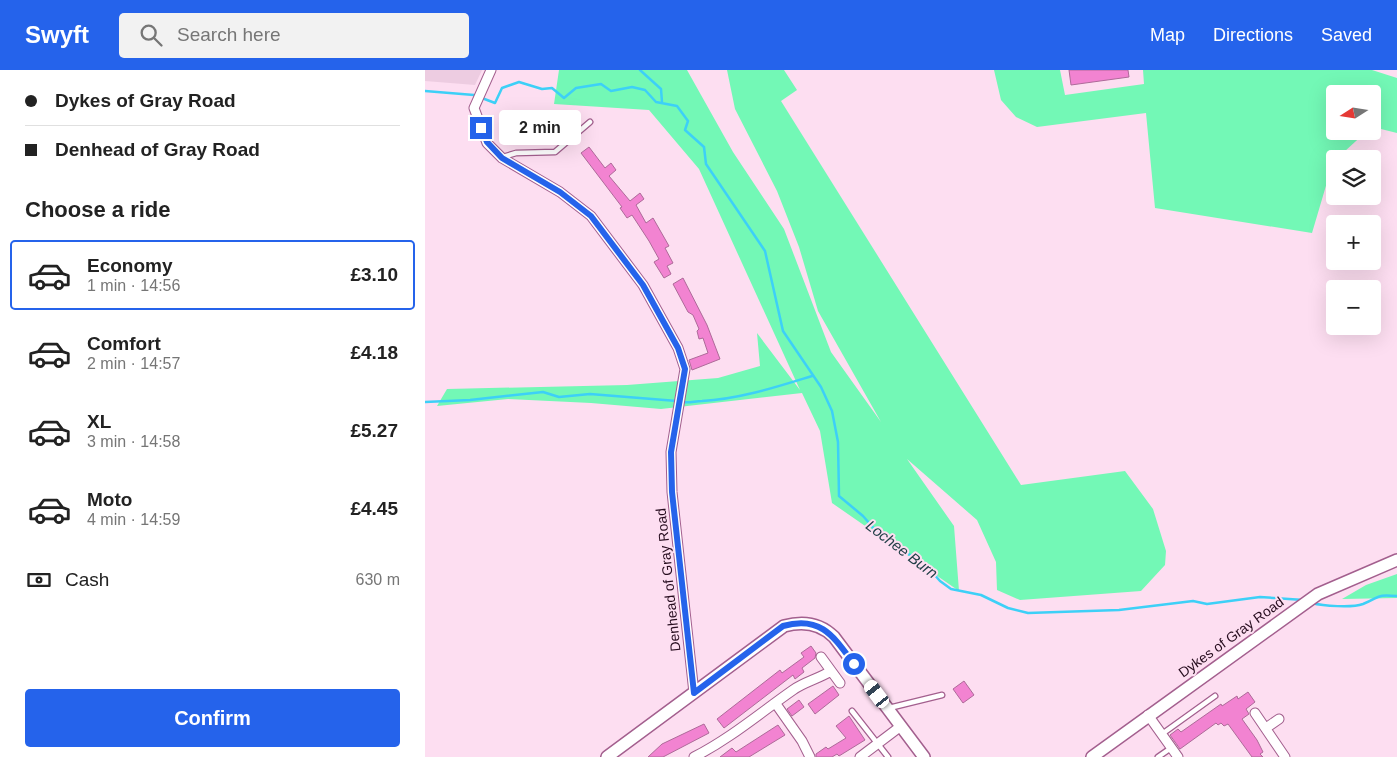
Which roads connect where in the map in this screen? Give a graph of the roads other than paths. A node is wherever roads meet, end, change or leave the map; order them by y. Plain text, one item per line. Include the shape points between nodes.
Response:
1 (491, 70) edge
2 (590, 122) dead end
3 (502, 158) junction
4 (1397, 560) edge
5 (821, 657) dead end
6 (831, 671) junction
7 (840, 683) dead end
8 (694, 693) junction
9 (942, 695) dead end
10 (1215, 696) dead end
11 (776, 704) junction
12 (888, 709) junction
13 (852, 711) dead end
14 (1255, 713) dead end
15 (1148, 715) junction
16 (1279, 720) dead end
17 (901, 726) junction
18 (1266, 728) junction
19 (1162, 734) junction
20 (877, 744) junction
21 (1171, 748) junction
22 (607, 757) edge
23 (694, 757) edge
24 (810, 757) edge
25 (860, 757) edge
26 (888, 757) edge
27 (924, 757) edge
28 (1092, 757) edge
29 (1158, 757) edge
30 (1178, 757) edge
31 (1285, 757) edge

1 - 3 street via 475,108 487,142
2 - 3 lane via 555,152 516,153
3 - 8 street, Denhead of Gray Road via 560,192 591,216 643,285 678,348 685,369 671,452 672,492
4 - 15 street, Dykes of Gray Road via 1318,594
5 - 6 street
6 - 7 street
6 - 11 street via 794,689
8 - 12 street via 783,626 805,623 815,624 834,637
8 - 22 street
9 - 12 lane
10 - 19 lane
11 - 23 street via 724,741
11 - 24 street
12 - 17 street
13 - 20 lane
14 - 18 street
15 - 19 street
15 - 28 street, Dykes of Gray Road
16 - 18 street
17 - 20 street
17 - 27 street
18 - 31 street
19 - 21 street
20 - 25 street
20 - 26 lane
21 - 29 lane
21 - 30 street

